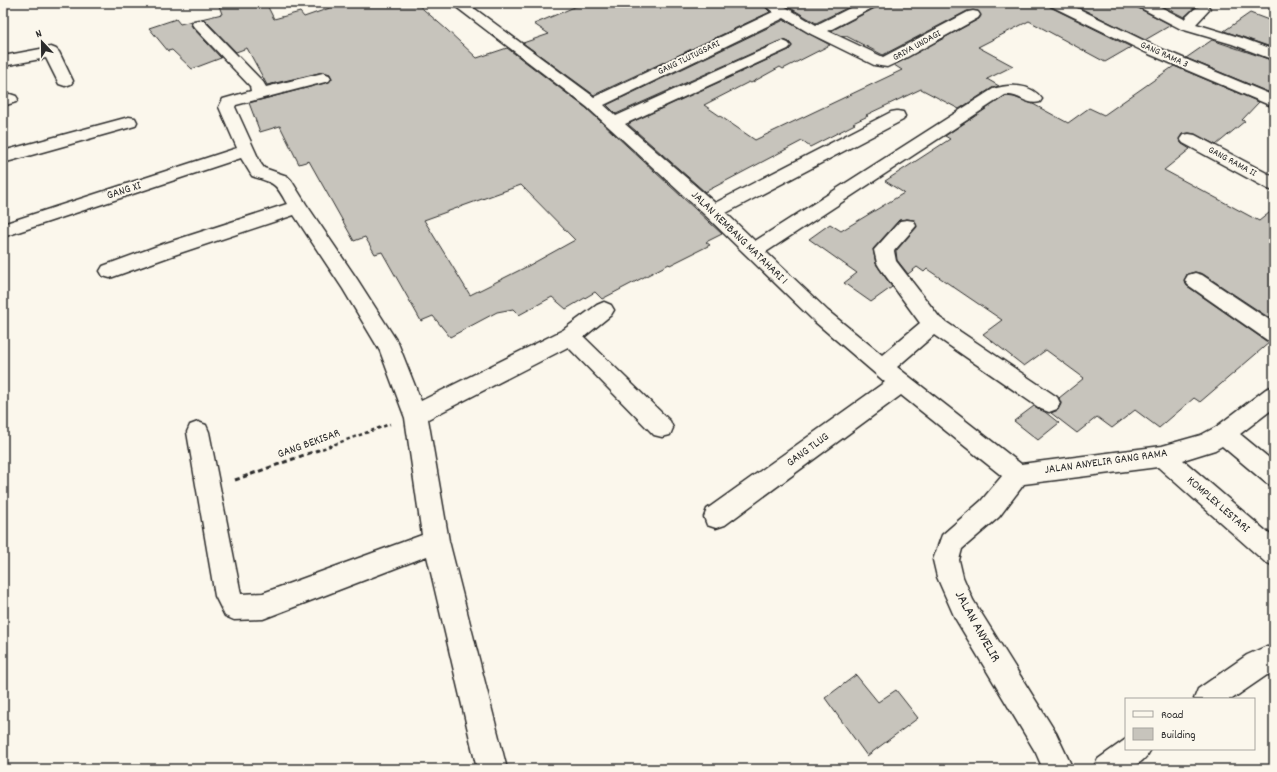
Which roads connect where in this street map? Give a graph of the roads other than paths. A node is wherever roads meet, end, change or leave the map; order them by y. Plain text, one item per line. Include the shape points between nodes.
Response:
1 (458, 3) edge
2 (769, 3) edge
3 (871, 3) edge
4 (1056, 3) edge
5 (1142, 3) edge
6 (1203, 9) dead end
7 (784, 12) junction
8 (972, 15) dead end
9 (199, 24) dead end
10 (1186, 26) junction
11 (816, 31) junction
12 (783, 46) dead end
13 (1274, 55) edge
14 (3, 61) edge
15 (323, 78) dead end
16 (64, 81) dead end
17 (260, 93) junction
18 (1034, 99) dead end
19 (1274, 102) edge
20 (593, 104) junction
21 (897, 116) dead end
22 (129, 122) dead end
23 (614, 123) junction
24 (1189, 139) dead end
25 (246, 151) junction
26 (3, 157) edge
27 (1274, 185) edge
28 (298, 207) junction
29 (713, 212) junction
30 (907, 226) dead end
31 (3, 231) edge
32 (753, 251) junction
33 (110, 271) dead end
34 (1195, 280) dead end
35 (604, 310) dead end
36 (934, 324) junction
37 (1274, 334) edge
38 (570, 336) junction
39 (882, 368) junction
40 (900, 383) junction
41 (1274, 395) edge
42 (1049, 403) dead end
43 (415, 415) junction
44 (662, 428) dead end
45 (198, 432) dead end
46 (1224, 434) junction
47 (1162, 456) junction
48 (1017, 475) junction
49 (1274, 476) edge
50 (716, 517) dead end
51 (436, 541) junction
52 (1274, 554) edge
53 (1274, 661) edge
54 (1209, 698) edge
55 (1135, 750) edge
56 (492, 769) edge
57 (1058, 769) edge
58 (1108, 769) edge

1 - 20 street, JALAN KEMBANG MATAHARI 1
2 - 7 street, GRIYA UNDAGI
3 - 11 street
4 - 19 street, GANG RAMA 3 via 1154,51
5 - 10 street
6 - 10 street
7 - 11 street, GRIYA UNDAGI
7 - 20 street, GANG TLUTUGSARI
8 - 11 street, GRIYA UNDAGI via 887,62 871,59
9 - 17 street via 257,85
10 - 13 street
12 - 23 street
14 - 16 street via 51,52
15 - 17 street
17 - 25 street via 229,102 227,107
18 - 32 street via 1019,90 999,92
20 - 23 street, JALAN KEMBANG MATAHARI 1
21 - 29 street
22 - 26 street
23 - 29 street, JALAN KEMBANG MATAHARI 1
24 - 27 street, GANG RAMA II
25 - 28 street via 258,172 281,180 285,184
25 - 31 street, GANG XI
28 - 33 street
28 - 43 street via 386,343
29 - 32 street, JALAN KEMBANG MATAHARI 1
30 - 36 street via 884,250 887,263
32 - 39 street, JALAN KEMBANG MATAHARI 1 via 821,316
34 - 37 street
35 - 38 street
36 - 39 street
36 - 42 street
38 - 43 street
38 - 44 street
39 - 40 street, JALAN KEMBANG MATAHARI 1
40 - 48 street, JALAN KEMBANG MATAHARI 1
40 - 50 street, GANG TLUG
41 - 46 street, JALAN ANYELIR GANG RAMA
43 - 51 street
45 - 51 street via 228,596 234,608 263,606
46 - 47 street, JALAN ANYELIR GANG RAMA via 1207,443
46 - 49 street
47 - 48 street, JALAN ANYELIR GANG RAMA
47 - 52 street, KOMPLEX LESTARI
48 - 57 street, JALAN ANYELIR via 990,509 951,543 946,560 950,577 964,609 1046,743
51 - 56 street
53 - 54 street via 1265,661 1257,665
55 - 58 street

